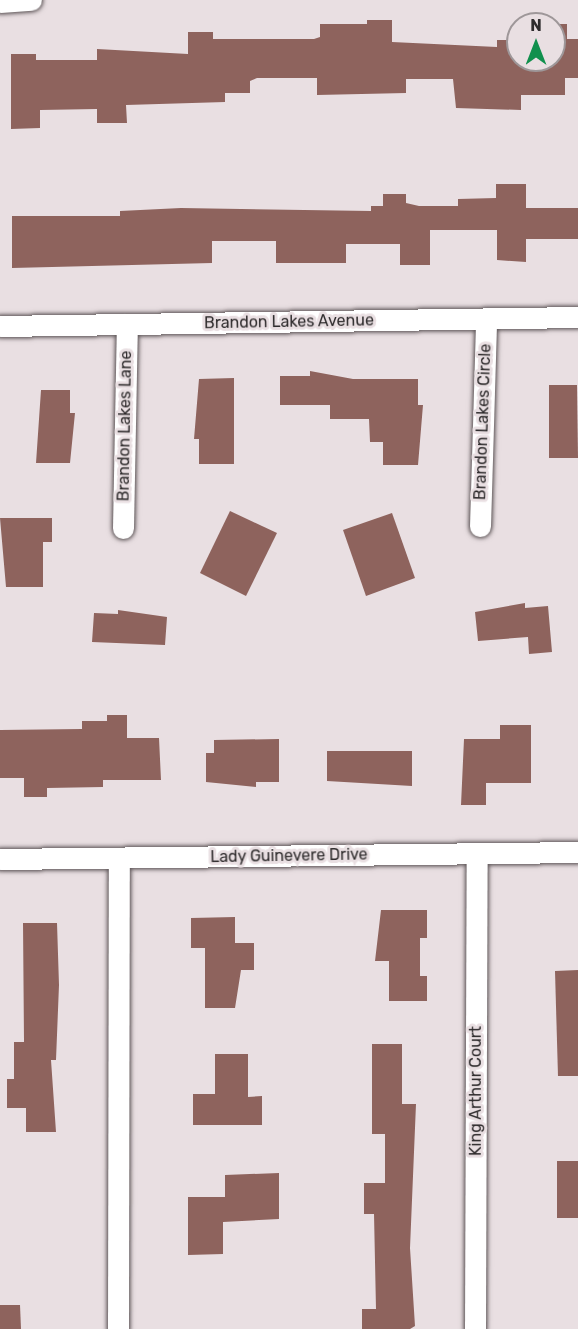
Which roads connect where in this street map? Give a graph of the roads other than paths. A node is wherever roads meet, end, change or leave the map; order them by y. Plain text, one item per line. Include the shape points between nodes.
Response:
1 (31, 0) edge
2 (0, 2) edge
3 (578, 317) edge
4 (486, 319) junction
5 (127, 324) junction
6 (0, 326) edge
7 (480, 526) dead end
8 (123, 528) dead end
9 (578, 852) edge
10 (477, 853) junction
11 (119, 858) junction
12 (0, 859) edge
13 (117, 1329) edge
14 (475, 1329) edge

1 - 2 street
3 - 4 street, Brandon Lakes Avenue
4 - 5 street, Brandon Lakes Avenue
4 - 7 street, Brandon Lakes Circle
5 - 6 street, Brandon Lakes Avenue
5 - 8 street, Brandon Lakes Lane
9 - 10 street, Lady Guinevere Drive
10 - 11 street, Lady Guinevere Drive
10 - 14 street, King Arthur Court
11 - 12 street, Lady Guinevere Drive
11 - 13 street

